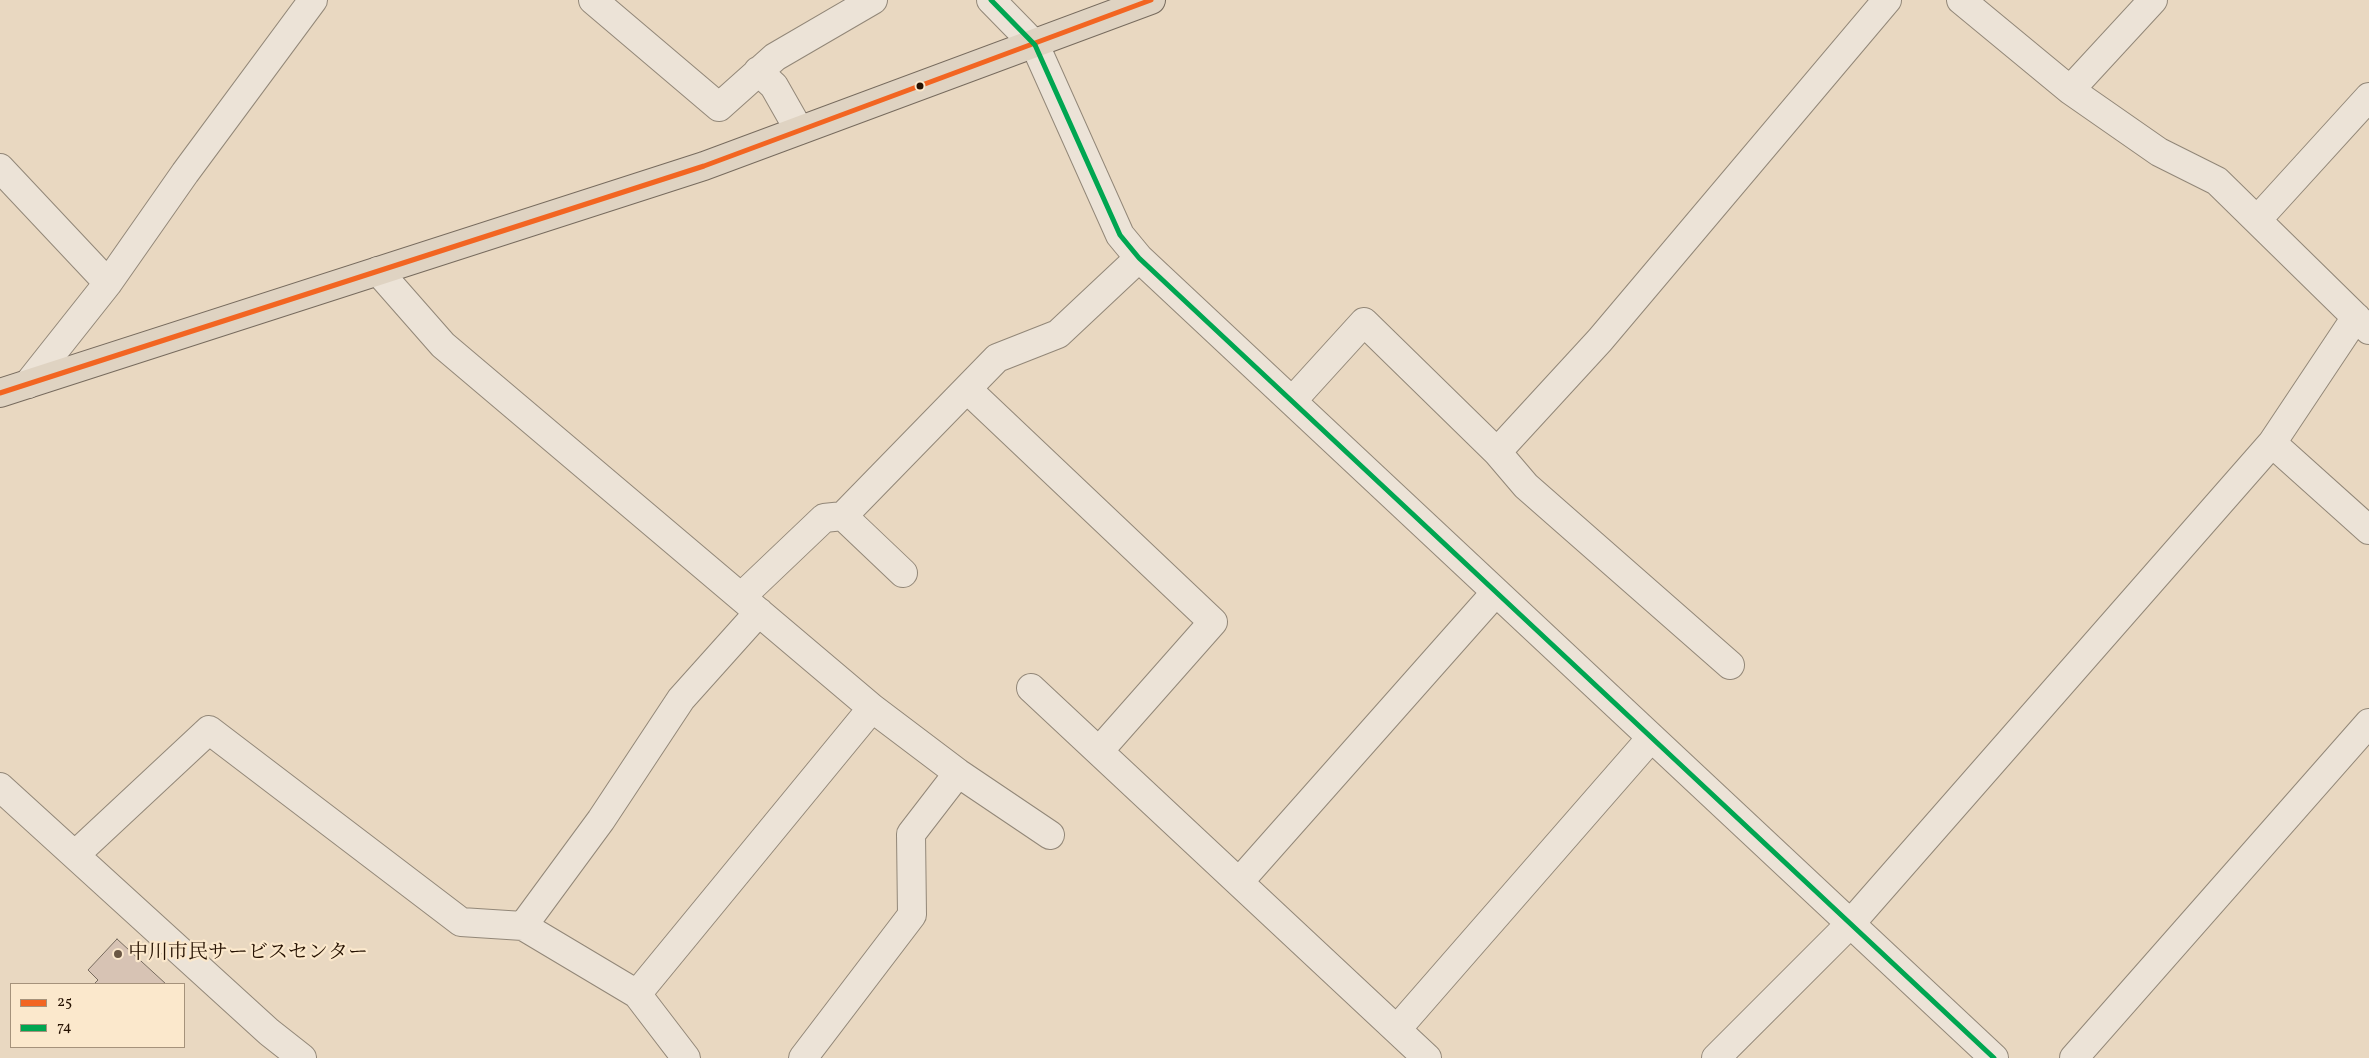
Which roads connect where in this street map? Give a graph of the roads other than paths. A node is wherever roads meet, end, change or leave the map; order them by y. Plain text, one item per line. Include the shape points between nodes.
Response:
1 (313, 0) edge
2 (593, 0) edge
3 (873, 0) edge
4 (991, 0) edge
5 (1151, 0) edge
6 (1887, 0) edge
7 (1961, 0) edge
8 (2153, 0) edge
9 (1034, 45) junction
10 (758, 71) junction
11 (2070, 90) junction
12 (2369, 97) edge
13 (799, 130) junction
14 (0, 168) edge
15 (2257, 220) junction
16 (1139, 258) junction
17 (378, 271) junction
18 (108, 283) junction
19 (2363, 324) edge
20 (28, 384) junction
21 (967, 389) junction
22 (0, 393) edge
23 (1293, 400) junction
24 (2272, 443) junction
25 (1497, 452) junction
26 (843, 516) junction
27 (2369, 530) edge
28 (903, 573) dead end
29 (1496, 592) junction
30 (750, 605) junction
31 (1730, 665) dead end
32 (1031, 688) dead end
33 (872, 708) junction
34 (2369, 723) edge
35 (1651, 738) junction
36 (1099, 751) junction
37 (958, 773) junction
38 (0, 788) edge
39 (1050, 835) dead end
40 (76, 854) junction
41 (1239, 882) junction
42 (1851, 923) junction
43 (523, 926) junction
44 (637, 994) junction
45 (1397, 1029) junction
46 (302, 1058) edge
47 (686, 1058) edge
48 (803, 1058) edge
49 (1427, 1058) edge
50 (1716, 1058) edge
51 (1994, 1058) edge
52 (2074, 1058) edge

1 - 18 street
2 - 10 street via 719,107
3 - 10 street via 775,57
4 - 9 street
5 - 9 main road
6 - 25 street via 1600,340
7 - 11 street
8 - 11 street
9 - 13 main road
9 - 16 street via 1120,235
10 - 13 street via 774,86
11 - 15 street via 2158,152 2217,181
12 - 15 street
13 - 17 main road via 704,166
14 - 18 street
15 - 19 street
16 - 21 street via 1058,334 997,358
16 - 23 street
17 - 20 main road
17 - 30 street via 443,345
18 - 20 street
19 - 24 street
20 - 22 main road
21 - 26 street
21 - 36 street via 1213,622
23 - 25 street via 1364,322
23 - 29 street
24 - 27 street
24 - 42 street
25 - 31 street via 1526,486
26 - 28 street
26 - 30 street via 824,518
29 - 35 street
29 - 41 street
30 - 33 street
30 - 43 street
32 - 36 street
33 - 37 street
33 - 44 street
34 - 52 street
35 - 42 street
35 - 45 street
36 - 41 street
37 - 39 street
37 - 48 street via 911,834 912,915
38 - 40 street
40 - 43 street via 209,730 461,922
40 - 46 street via 269,1032
41 - 45 street
42 - 50 street
42 - 51 street
43 - 44 street
44 - 47 street
45 - 49 street

